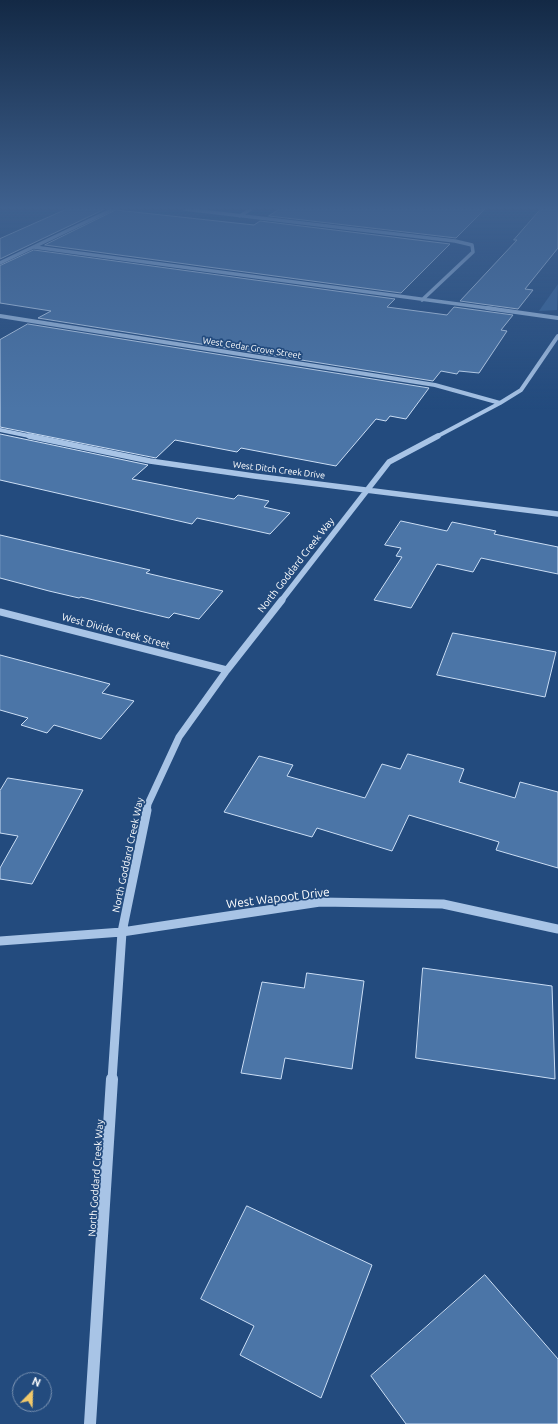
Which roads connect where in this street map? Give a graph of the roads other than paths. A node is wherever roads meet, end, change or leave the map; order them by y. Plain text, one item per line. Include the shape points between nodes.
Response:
1 (242, 275) edge
2 (448, 275) edge
3 (422, 300) junction
4 (0, 316) edge
5 (558, 318) edge
6 (558, 336) edge
7 (500, 403) junction
8 (0, 430) edge
9 (368, 489) junction
10 (558, 514) edge
11 (0, 612) edge
12 (227, 670) junction
13 (558, 929) edge
14 (122, 932) junction
15 (0, 941) edge
16 (90, 1424) edge

1 - 3 street
2 - 3 street
3 - 5 street
4 - 7 street, West Cedar Grove Street via 435,385
6 - 7 street, North Goddard Creek Way via 521,390
7 - 9 street, North Goddard Creek Way via 389,462
8 - 9 street, West Ditch Creek Drive via 150,461
9 - 10 street, West Ditch Creek Drive
9 - 12 street, North Goddard Creek Way
11 - 12 street, West Divide Creek Street
12 - 14 street, North Goddard Creek Way via 179,737 148,804
13 - 14 street, West Wapoot Drive via 443,904 320,902
14 - 15 street, West Wapoot Drive
14 - 16 street, North Goddard Creek Way

